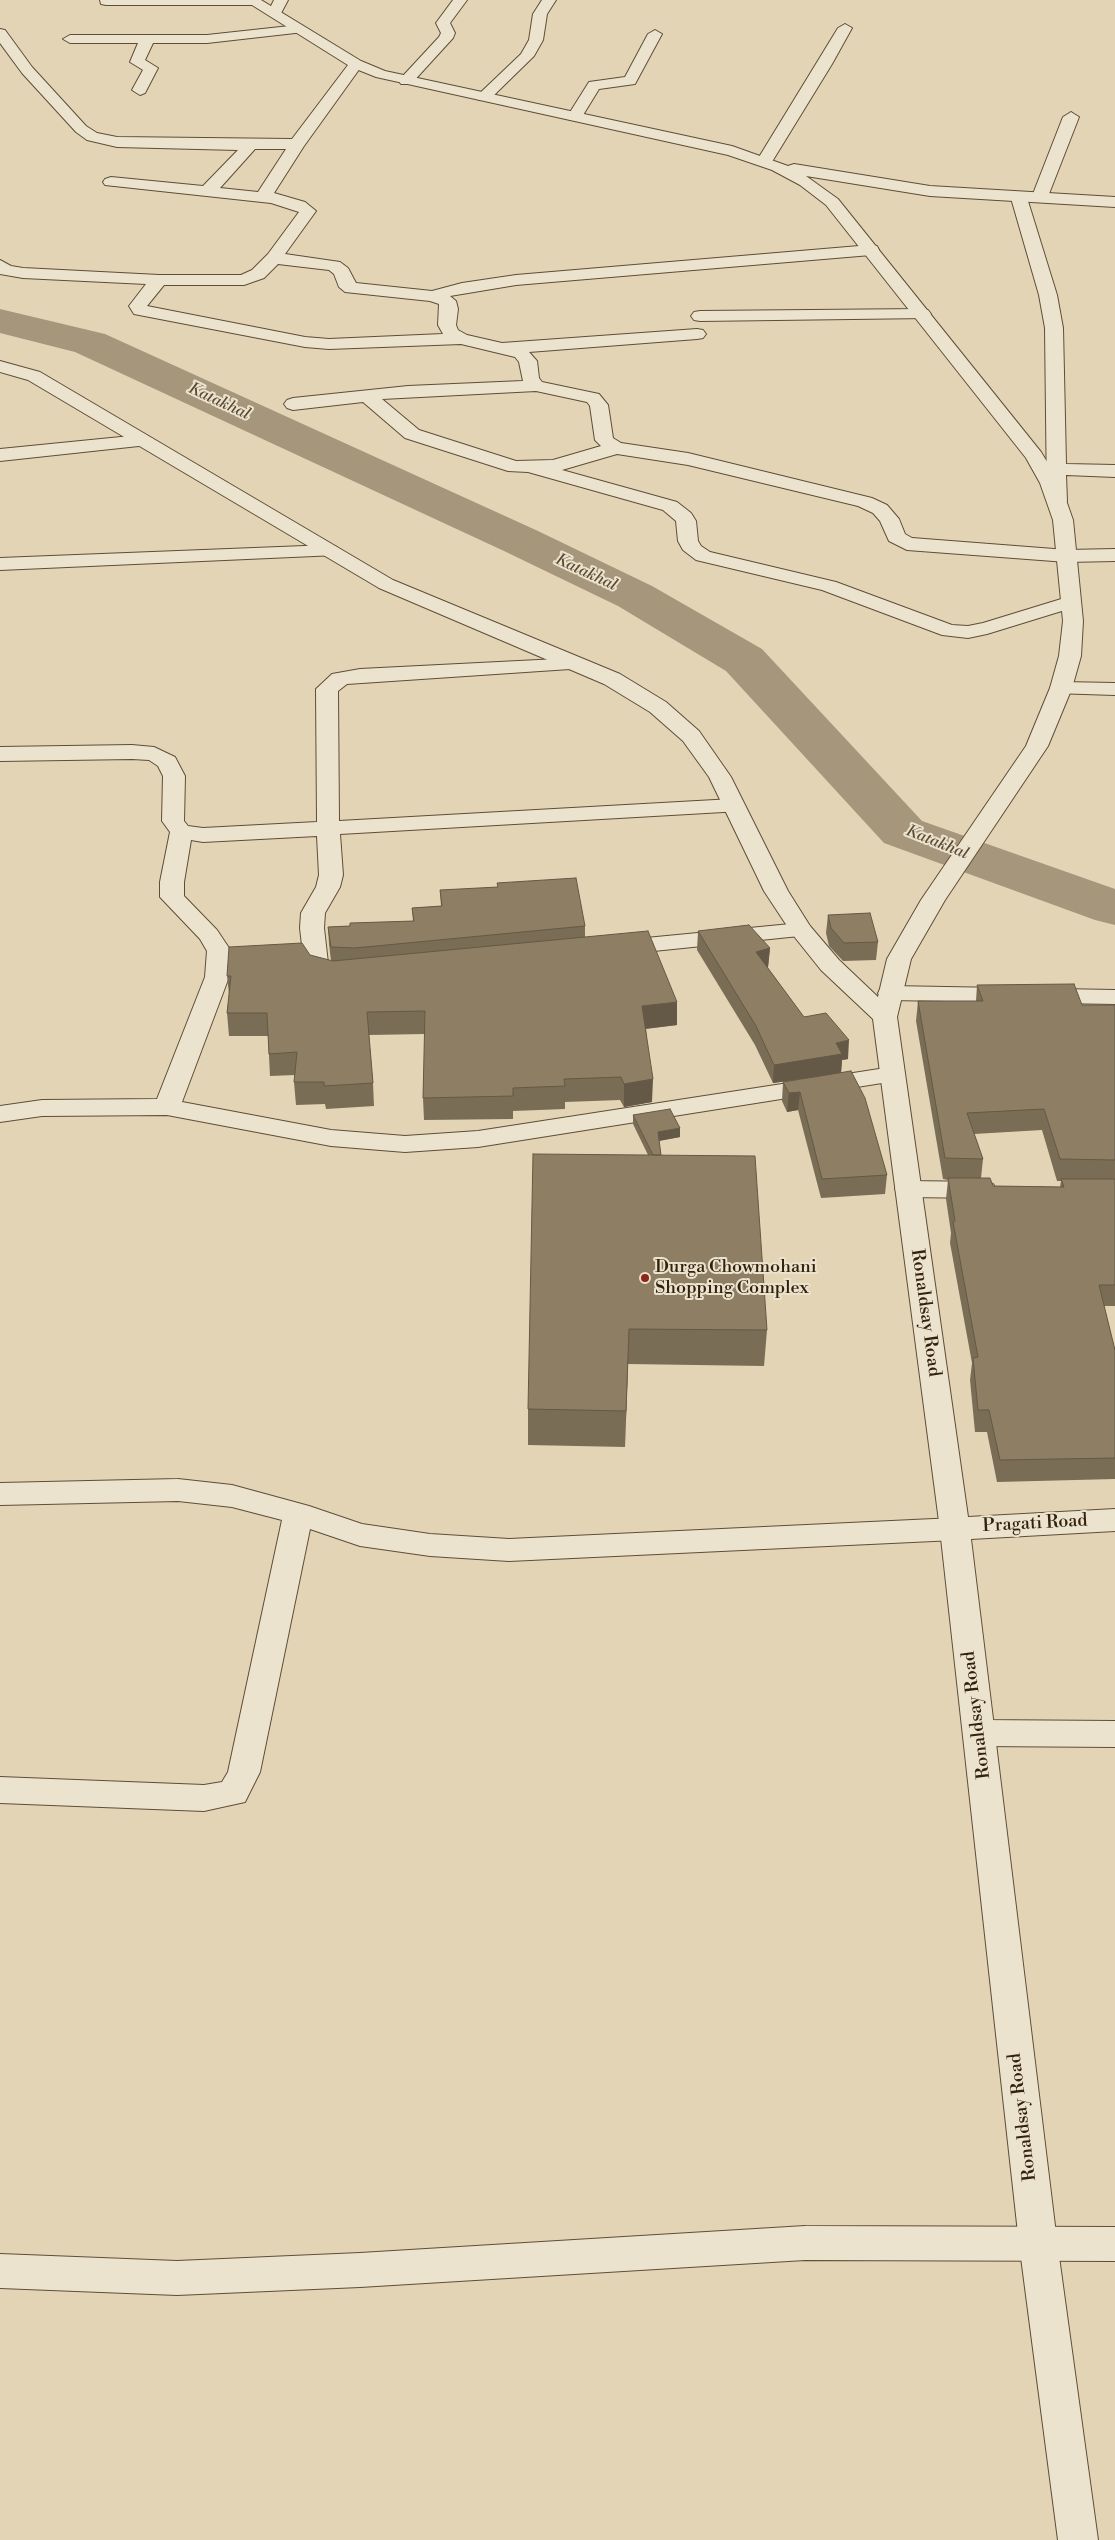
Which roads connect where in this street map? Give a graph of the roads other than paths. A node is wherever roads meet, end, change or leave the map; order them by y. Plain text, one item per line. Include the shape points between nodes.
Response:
1 (252, 0) edge
2 (460, 0) edge
3 (549, 0) edge
4 (106, 1) edge
5 (278, 7) edge
6 (845, 28) dead end
7 (300, 29) junction
8 (0, 32) edge
9 (655, 34) dead end
10 (70, 39) dead end
11 (147, 40) junction
12 (356, 64) junction
13 (406, 80) junction
14 (140, 90) dead end
15 (484, 97) junction
16 (575, 117) junction
17 (1071, 117) dead end
18 (298, 144) junction
19 (251, 145) junction
20 (771, 164) junction
21 (111, 182) dead end
22 (207, 192) junction
23 (271, 198) junction
24 (1019, 198) junction
25 (1039, 198) junction
26 (1115, 202) edge
27 (871, 250) junction
28 (274, 258) junction
29 (0, 265) edge
30 (159, 280) junction
31 (432, 296) junction
32 (922, 314) junction
33 (700, 316) dead end
34 (697, 334) dead end
35 (461, 339) junction
36 (505, 348) junction
37 (0, 366) edge
38 (536, 386) junction
39 (367, 396) junction
40 (293, 404) dead end
41 (141, 441) junction
42 (616, 448) junction
43 (0, 455) edge
44 (534, 468) junction
45 (1056, 469) junction
46 (1115, 471) edge
47 (1057, 502) junction
48 (330, 551) junction
49 (1115, 555) edge
50 (1067, 556) junction
51 (0, 564) edge
52 (1071, 602) junction
53 (578, 664) junction
54 (1061, 688) junction
55 (1115, 689) edge
56 (0, 754) edge
57 (733, 806) junction
58 (328, 828) junction
59 (181, 832) junction
60 (801, 930) junction
61 (593, 951) edge
62 (366, 973) edge
63 (1115, 997) edge
64 (888, 1005) junction
65 (892, 1075) junction
66 (167, 1107) junction
67 (0, 1114) edge
68 (908, 1189) junction
69 (1006, 1190) edge
70 (0, 1494) edge
71 (298, 1514) junction
72 (1115, 1520) edge
73 (955, 1529) junction
74 (979, 1733) junction
75 (1115, 1734) edge
76 (0, 1790) edge
77 (1038, 2242) junction
78 (1115, 2244) edge
79 (0, 2271) edge
80 (1078, 2540) edge

1 - 4 street
1 - 5 street
2 - 13 street via 443,23 448,32 446,38
3 - 15 street via 540,14 536,40 527,56
5 - 7 street
6 - 20 street
7 - 11 street via 224,38
7 - 12 street
8 - 19 street via 49,96 92,137 117,142
9 - 16 street via 630,81 594,86
10 - 11 street
11 - 14 street via 138,62 151,68
12 - 13 street
12 - 18 street
13 - 15 street
15 - 16 street
16 - 20 street via 732,151
17 - 25 street
18 - 19 street
18 - 23 street via 267,190 266,194
19 - 22 street
20 - 24 street via 930,191
20 - 27 street via 806,182 832,202
21 - 22 street
22 - 23 street
23 - 28 street via 308,211
24 - 25 street
24 - 45 street via 1048,295 1054,328
25 - 26 street
27 - 31 street via 516,280
27 - 32 street
28 - 30 street via 258,274 244,280
28 - 31 street via 334,266 342,272 345,283 351,288
29 - 30 street via 6,270 23,272
30 - 35 street via 138,306 140,310 305,342 343,344
31 - 35 street via 447,301 447,325 451,333
32 - 33 street
32 - 47 street via 1034,456
34 - 36 street
35 - 36 street
36 - 38 street via 521,353 528,361 530,378
37 - 41 street via 34,376
38 - 39 street
38 - 42 street via 593,398 599,405 604,440
39 - 40 street
39 - 44 street via 412,434 516,467
41 - 43 street
41 - 48 street
42 - 44 street via 578,460
42 - 50 street via 688,459 865,502 880,509 889,519 896,537 907,544
44 - 52 street via 670,506 681,513 686,521 688,542 703,556 822,584 949,631 987,628
45 - 46 street
45 - 47 street
47 - 50 street, Ronaldsay Road via 1063,520
48 - 51 street
48 - 53 street via 386,584
49 - 50 street
50 - 52 street, Ronaldsay Road
52 - 54 street, Ronaldsay Road via 1070,656
53 - 57 street via 612,679 658,707 691,736 720,777
53 - 58 street via 360,675 340,679 327,689
54 - 55 street
54 - 64 street, Ronaldsay Road via 1036,746 933,900 899,958
56 - 59 street via 154,754 168,762 174,776 173,821
57 - 58 street
57 - 60 street via 776,891
58 - 59 street via 203,835
58 - 62 street via 331,875 313,913 316,963 321,971 334,975
59 - 66 street via 172,897 209,935 219,951 217,977
60 - 61 street
60 - 64 street via 830,965
63 - 64 street
64 - 65 street, Ronaldsay Road
65 - 66 street via 478,1139 405,1144 331,1138
65 - 68 street, Ronaldsay Road
66 - 67 street via 42,1108
68 - 69 street
68 - 73 street, Ronaldsay Road
70 - 71 street, Pragati Road via 178,1490 232,1496
71 - 73 street, Pragati Road via 360,1535 430,1545 509,1550
71 - 76 street via 244,1772 233,1793 204,1798
72 - 73 street, Pragati Road
73 - 74 street, Ronaldsay Road
74 - 75 street
74 - 77 street, Ronaldsay Road
77 - 78 street
77 - 79 street via 805,2243 177,2278
77 - 80 street, Ronaldsay Road

